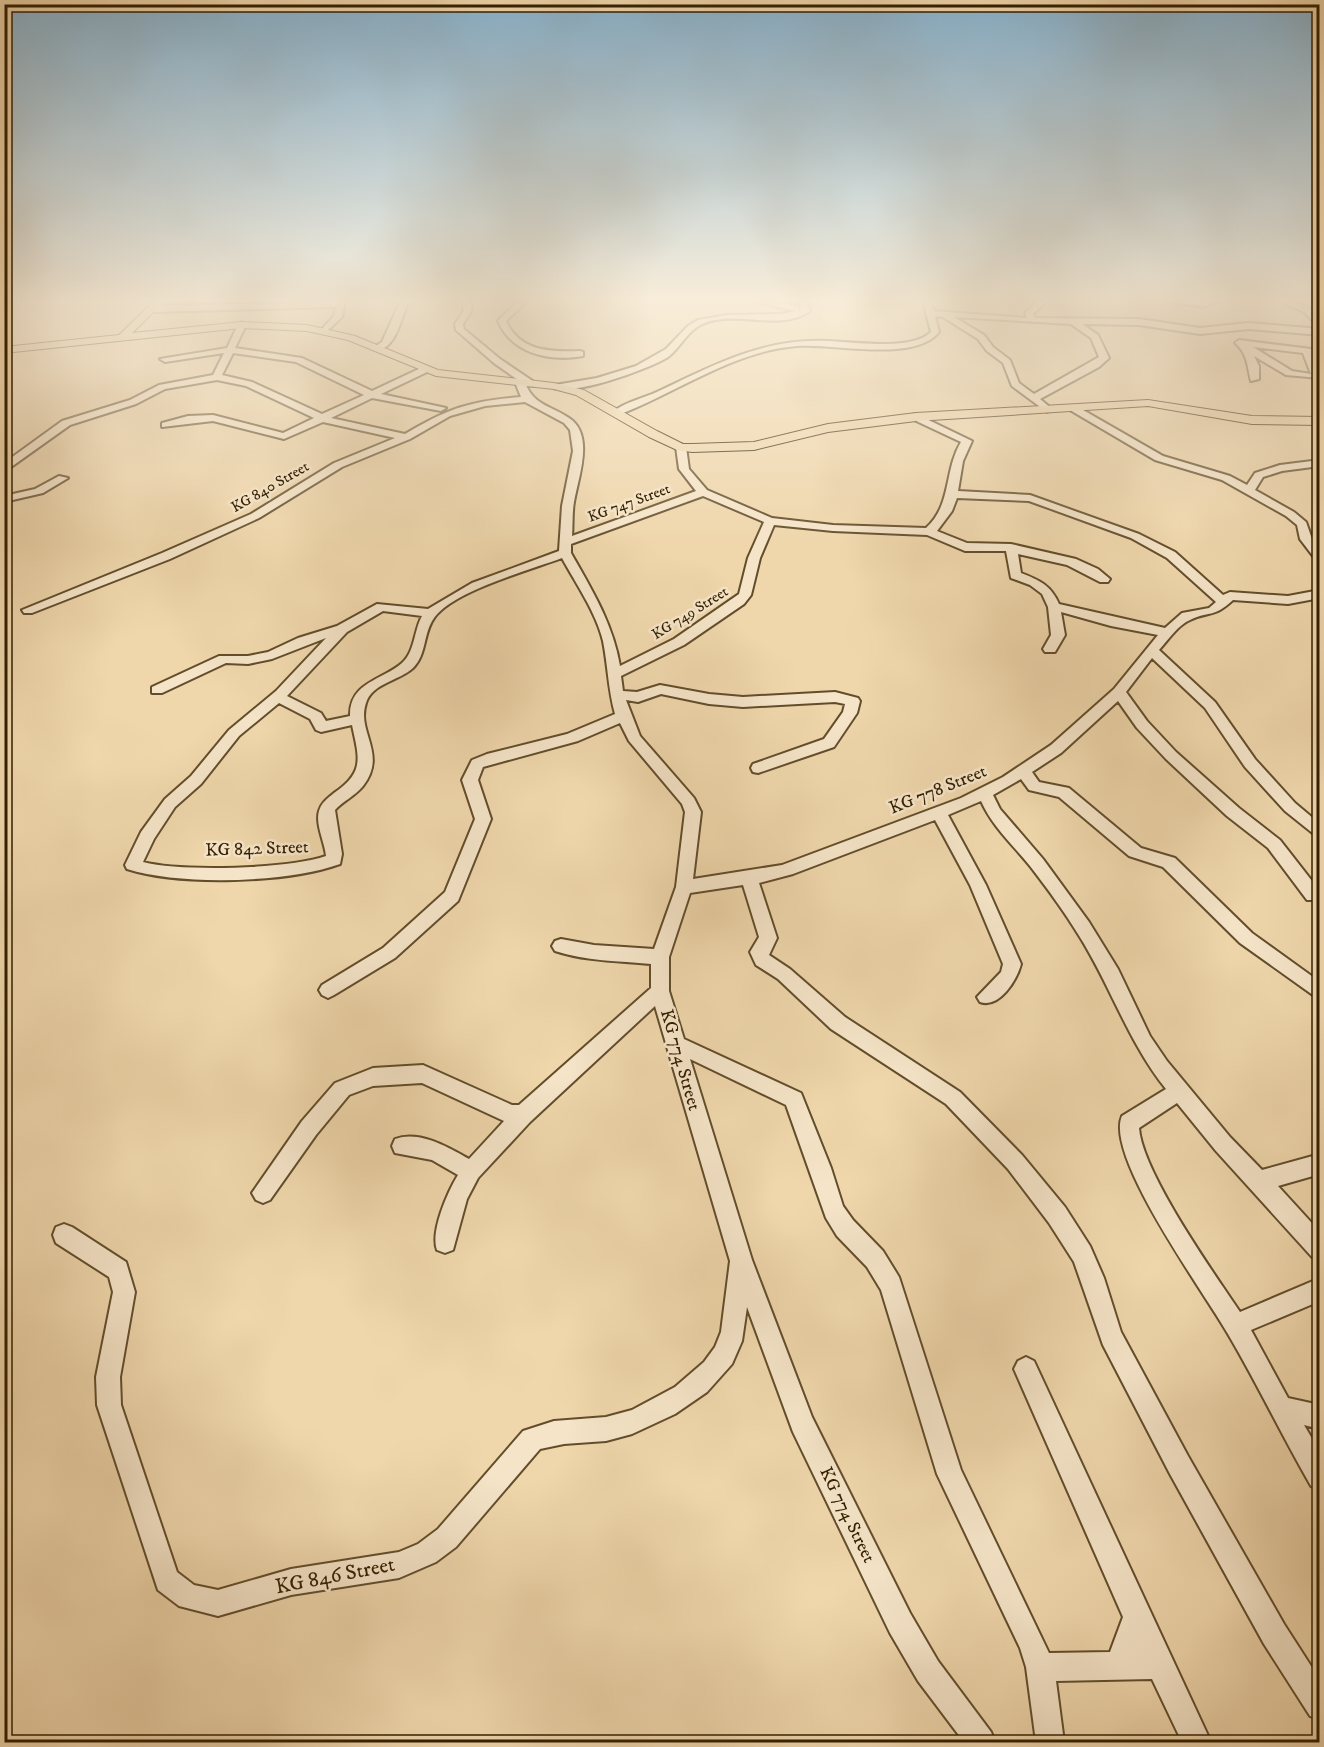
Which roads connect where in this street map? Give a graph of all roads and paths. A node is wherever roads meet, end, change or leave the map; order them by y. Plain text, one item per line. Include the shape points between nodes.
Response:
1 (181, 384) edge
2 (247, 384) edge
3 (348, 384) edge
4 (396, 384) edge
5 (498, 384) edge
6 (521, 384) edge
7 (568, 384) edge
8 (681, 384) edge
9 (1016, 384) edge
10 (1061, 384) edge
11 (554, 386) junction
12 (526, 388) junction
13 (372, 395) junction
14 (1034, 398) junction
15 (441, 408) dead end
16 (1073, 408) junction
17 (1047, 409) junction
18 (618, 412) junction
19 (916, 417) junction
20 (324, 419) junction
21 (1320, 421) edge
22 (166, 425) dead end
23 (406, 437) junction
24 (681, 447) junction
25 (1320, 463) edge
26 (4, 469) edge
27 (63, 478) dead end
28 (1250, 490) junction
29 (703, 492) junction
30 (953, 494) junction
31 (4, 499) edge
32 (770, 521) junction
33 (929, 532) junction
34 (565, 548) junction
35 (1011, 548) junction
36 (1320, 557) edge
37 (1104, 579) dead end
38 (1320, 594) edge
39 (1223, 602) junction
40 (1054, 607) junction
41 (28, 610) dead end
42 (430, 614) junction
43 (342, 629) junction
44 (1167, 633) junction
45 (1050, 649) dead end
46 (1151, 650) junction
47 (613, 675) junction
48 (156, 690) dead end
49 (1119, 692) junction
50 (617, 695) junction
51 (278, 697) junction
52 (623, 716) junction
53 (358, 719) junction
54 (758, 768) dead end
55 (1023, 770) junction
56 (985, 794) junction
57 (939, 813) junction
58 (1320, 833) edge
59 (749, 878) junction
60 (684, 887) junction
61 (1313, 895) dead end
62 (561, 946) dead end
63 (660, 957) junction
64 (328, 990) dead end
65 (660, 991) junction
66 (1320, 992) edge
67 (986, 998) dead end
68 (675, 1044) junction
69 (1179, 1091) junction
70 (523, 1115) junction
71 (402, 1146) dead end
72 (1320, 1164) edge
73 (471, 1171) junction
74 (1258, 1181) junction
75 (263, 1193) dead end
76 (64, 1236) dead end
77 (446, 1242) dead end
78 (1320, 1249) edge
79 (741, 1260) junction
80 (1320, 1289) edge
81 (1236, 1325) junction
82 (1026, 1369) dead end
83 (1280, 1408) junction
84 (1320, 1417) edge
85 (1320, 1478) edge
86 (1137, 1617) junction
87 (1119, 1665) junction
88 (1162, 1665) junction
89 (1040, 1667) junction
90 (1320, 1706) edge
91 (981, 1743) edge
92 (1050, 1743) edge
93 (1197, 1743) edge

1 - 26 street via 66,423
2 - 20 street
3 - 13 street
4 - 13 street
5 - 12 main road
6 - 12 street
7 - 11 street
8 - 18 street
9 - 14 street
10 - 14 street
11 - 12 main road
11 - 18 main road via 589,396
12 - 23 street, KG 840 Street via 446,414
12 - 34 street via 575,430 578,451
13 - 15 street
13 - 20 street
14 - 17 street
16 - 17 main road
16 - 21 main road via 1160,403 1238,418
16 - 28 street via 1159,458 1226,478
17 - 19 main road
18 - 24 main road
19 - 24 main road via 806,432 754,446
19 - 30 street via 967,441 959,454
20 - 22 street via 284,436 213,418
20 - 23 street
23 - 41 street, KG 840 Street via 338,465 255,516
24 - 29 street via 684,469
25 - 28 street via 1259,475
27 - 31 street via 39,490
28 - 36 street via 1298,519 1306,539
29 - 32 street
29 - 34 street, KG 747 Street
30 - 33 street via 938,524
30 - 39 street via 1030,498 1136,536 1171,555
32 - 33 street
32 - 47 street, KG 749 Street via 740,601 679,642
33 - 35 street via 965,547
34 - 42 street via 468,591
34 - 47 street, KG 774 Street via 609,640
35 - 37 street via 1072,561
35 - 40 street via 1016,575 1043,587 1052,597
38 - 39 street, KG 778 Street via 1288,600 1238,595
39 - 44 street, KG 778 Street via 1213,611 1187,616
40 - 44 street
40 - 45 street via 1058,635
42 - 43 street via 381,607
42 - 53 street via 414,659 364,694
43 - 48 street via 261,659 224,659
43 - 51 street
44 - 46 street, KG 778 Street
46 - 49 street, KG 778 Street
46 - 58 street via 1210,705 1250,763
47 - 50 street, KG 774 Street
49 - 55 street, KG 778 Street via 1056,749
49 - 61 street via 1130,710 1171,753 1288,859
50 - 52 street, KG 774 Street
50 - 54 street via 638,697 660,689 743,702 835,697 853,701 850,713 829,743
51 - 53 street via 316,716 321,728
51 - 53 street, KG 842 Street via 234,733 196,780 165,809 134,865 155,870 239,872 330,862 335,857 328,809 362,778 366,761
52 - 60 street, KG 774 Street via 633,738 689,802 693,812
52 - 64 street via 566,742 477,764 470,780 483,819 452,896 389,953
55 - 56 street, KG 778 Street
55 - 66 street via 1034,786 1069,795 1139,855 1168,862 1246,938
56 - 57 street, KG 778 Street
56 - 69 street via 993,812 1037,863 1083,927 1112,974 1143,1042
57 - 59 street, KG 778 Street via 787,870
57 - 67 street via 978,885 1012,964 1009,976
59 - 60 street, KG 778 Street
59 - 90 street via 768,938 759,952 762,960 784,974 838,1023 953,1098 1015,1162 1057,1215 1082,1254 1111,1337 1179,1465 1274,1634
60 - 63 street, KG 774 Street
62 - 63 street
63 - 65 street, KG 774 Street
65 - 68 street, KG 774 Street
65 - 70 street
68 - 79 street, KG 774 Street
68 - 89 street via 794,1099 834,1211 875,1258 891,1285 950,1474
69 - 74 street
69 - 81 street via 1129,1123 1128,1136 1158,1201
70 - 73 street
70 - 75 street via 511,1114 423,1074 373,1077 342,1089
71 - 73 street via 435,1151
72 - 74 street
73 - 77 street via 457,1196
74 - 78 street
76 - 79 street, KG 846 Street via 118,1270 123,1279 108,1377 109,1405 167,1581 188,1597 218,1603 291,1582 399,1565 427,1553 447,1538 532,1440 550,1432 617,1427 665,1406 700,1384 720,1364 730,1341
79 - 91 street, KG 774 Street via 802,1423 900,1623 928,1671
80 - 81 street
81 - 83 street
82 - 86 street
83 - 84 street
83 - 85 street
86 - 87 street
86 - 88 street
87 - 88 street
87 - 89 street
88 - 93 street
89 - 92 street

